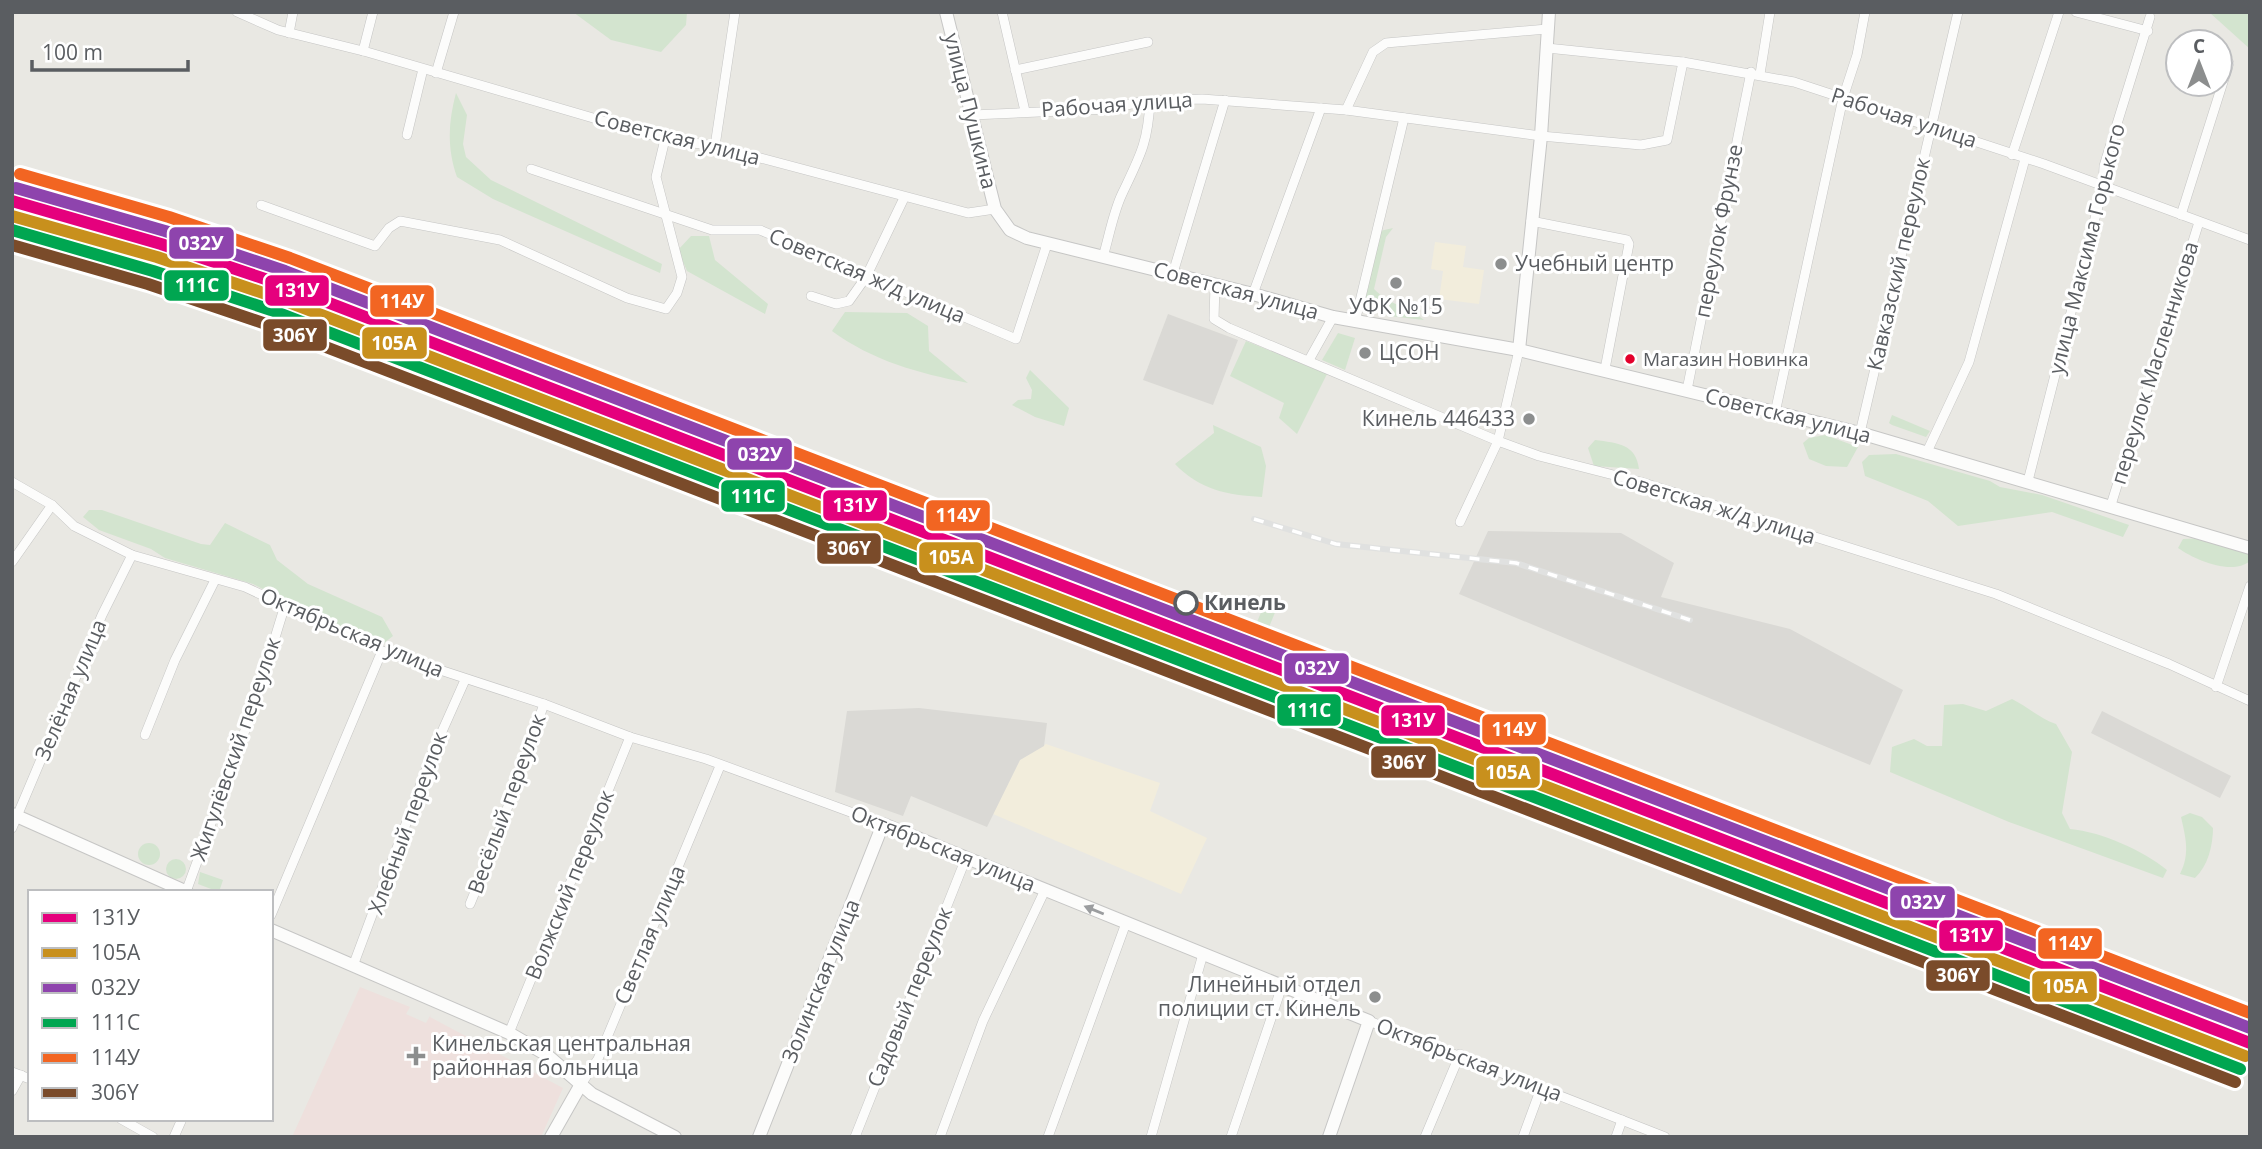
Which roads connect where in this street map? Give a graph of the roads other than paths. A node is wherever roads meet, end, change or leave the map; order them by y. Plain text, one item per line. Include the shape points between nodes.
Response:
1 (237, 12) edge
2 (293, 12) edge
3 (373, 12) edge
4 (454, 12) edge
5 (735, 12) edge
6 (946, 12) edge
7 (1002, 12) edge
8 (1549, 12) edge
9 (1770, 12) edge
10 (1865, 12) edge
11 (1958, 12) edge
12 (2059, 12) edge
13 (2077, 12) edge
14 (2150, 17) dead end
15 (1548, 29) junction
16 (2148, 31) junction
17 (289, 33) junction
18 (1148, 42) dead end
19 (1547, 48) junction
20 (363, 51) junction
21 (1683, 62) junction
22 (423, 69) junction
23 (1015, 70) junction
24 (436, 73) junction
25 (1756, 73) junction
26 (1843, 98) junction
27 (2218, 98) edge
28 (1225, 100) junction
29 (1150, 101) junction
30 (1321, 108) junction
31 (1346, 110) junction
32 (1025, 111) junction
33 (972, 115) junction
34 (1404, 118) junction
35 (1931, 127) junction
36 (407, 135) dead end
37 (1541, 136) junction
38 (665, 139) junction
39 (715, 146) junction
40 (2012, 155) junction
41 (2025, 159) junction
42 (531, 169) dead end
43 (2103, 187) junction
44 (904, 198) junction
45 (261, 205) dead end
46 (995, 209) junction
47 (664, 213) junction
48 (2181, 215) junction
49 (1531, 220) junction
50 (2199, 222) junction
51 (2250, 240) edge
52 (1047, 244) junction
53 (1103, 257) junction
54 (1172, 273) junction
55 (866, 277) junction
56 (1215, 284) junction
57 (1253, 294) junction
58 (811, 296) dead end
59 (1333, 317) junction
60 (1355, 322) junction
61 (1519, 350) junction
62 (1309, 360) junction
63 (1605, 369) junction
64 (1687, 390) junction
65 (1775, 413) junction
66 (1860, 433) junction
67 (1499, 441) junction
68 (1926, 454) junction
69 (2028, 481) junction
70 (12, 482) edge
71 (52, 505) junction
72 (2111, 505) junction
73 (1460, 522) dead end
74 (2250, 548) edge
75 (132, 555) junction
76 (12, 562) edge
77 (215, 580) junction
78 (2250, 586) edge
79 (285, 605) junction
80 (382, 651) junction
81 (465, 680) junction
82 (2216, 687) junction
83 (2250, 701) edge
84 (544, 704) junction
85 (145, 735) dead end
86 (630, 737) junction
87 (720, 766) junction
88 (14, 819) edge
89 (883, 824) junction
90 (966, 858) junction
91 (181, 890) edge
92 (187, 890) edge
93 (1045, 890) junction
94 (470, 904) dead end
95 (273, 910) edge
96 (1126, 923) junction
97 (273, 931) edge
98 (1203, 954) junction
99 (353, 966) junction
100 (1282, 986) junction
101 (1369, 1021) junction
102 (509, 1033) junction
103 (1460, 1054) junction
104 (21, 1075) edge
105 (580, 1086) junction
106 (1541, 1088) junction
107 (12, 1091) edge
108 (1622, 1120) junction
109 (125, 1121) edge
110 (181, 1121) edge
111 (153, 1137) edge
112 (174, 1137) edge
113 (551, 1137) edge
114 (676, 1137) edge
115 (759, 1137) edge
116 (855, 1137) edge
117 (940, 1137) edge
118 (1048, 1137) edge
119 (1151, 1137) edge
120 (1231, 1137) edge
121 (1329, 1137) edge
122 (1426, 1137) edge
123 (1523, 1137) edge
124 (1616, 1137) edge
125 (1665, 1137) edge

1 - 17 street, Советская улица
2 - 17 street
3 - 20 street
4 - 24 street
5 - 39 street
6 - 33 street, улица Пушкина
7 - 23 street
8 - 15 street
9 - 25 street, переулок Фрунзе
10 - 26 street
11 - 35 street, Кавказский переулок
12 - 40 street
13 - 16 street
14 - 16 street, улица Максима Горького
15 - 19 street
15 - 31 street via 1385,43 1373,52
16 - 43 street, улица Максима Горького via 2104,166
17 - 20 street, Советская улица
18 - 23 street
19 - 21 street, Рабочая улица
19 - 37 street
20 - 22 street, Советская улица
21 - 25 street, Рабочая улица
21 - 37 street, Рабочая улица via 1667,140 1641,145
22 - 24 street, Советская улица
22 - 36 street
23 - 32 street
24 - 38 street, Советская улица
25 - 26 street, Рабочая улица
25 - 64 street, переулок Фрунзе
26 - 35 street, Рабочая улица
26 - 65 street
27 - 48 street, переулок Масленникова
28 - 29 street, Рабочая улица
28 - 30 street, Рабочая улица
28 - 54 street
29 - 32 street, Рабочая улица via 1108,109
29 - 53 street via 1148,138 1121,195
30 - 31 street, Рабочая улица
30 - 57 street
31 - 34 street, Рабочая улица
32 - 33 street, Рабочая улица
33 - 46 street, улица Пушкина
34 - 37 street, Рабочая улица
34 - 60 street
35 - 40 street, Рабочая улица
35 - 66 street, Кавказский переулок
37 - 49 street
38 - 39 street, Советская улица
38 - 47 street via 656,177
39 - 44 street, Советская улица
40 - 41 street, Рабочая улица
41 - 43 street, Рабочая улица
41 - 68 street via 1969,362
42 - 47 street, Советская ж/д улица
43 - 48 street, Рабочая улица
43 - 69 street, улица Максима Горького
44 - 46 street, Советская улица via 968,213
44 - 55 street
45 - 47 street via 375,246 388,228 400,221 500,240 627,298 666,309 682,277
46 - 52 street, Советская улица via 1010,230
47 - 55 street, Советская ж/д улица via 712,230 760,230
48 - 50 street, Рабочая улица
49 - 61 street
49 - 63 street via 1629,244
50 - 51 street, Рабочая улица
50 - 72 street, переулок Масленникова
52 - 53 street, Советская улица
52 - 55 street, Советская ж/д улица via 1016,339
53 - 54 street, Советская улица
54 - 56 street, Советская улица
55 - 58 street via 849,301 836,304
56 - 57 street, Советская улица
56 - 62 street, Советская ж/д улица via 1214,319
57 - 59 street, Советская улица
59 - 60 street, Советская улица
59 - 62 street
60 - 61 street, Советская улица
61 - 63 street, Советская улица
61 - 67 street
62 - 67 street, Советская ж/д улица
63 - 64 street, Советская улица
64 - 65 street, Советская улица
65 - 66 street, Советская улица
66 - 68 street, Советская улица
67 - 73 street
67 - 82 street, Советская ж/д улица via 1996,594
68 - 69 street, Советская улица
69 - 72 street, Советская улица
70 - 71 street, Октябрьская улица
71 - 75 street, Октябрьская улица via 74,526
71 - 76 street
72 - 74 street, Советская улица
75 - 77 street, Октябрьская улица
75 - 88 street, Зелёная улица
77 - 79 street, Октябрьская улица
77 - 85 street via 175,660
78 - 82 street
79 - 80 street, Октябрьская улица
79 - 92 street, Жигулёвский переулок via 255,703
80 - 81 street, Октябрьская улица
80 - 95 street
81 - 84 street, Октябрьская улица
81 - 99 street, Хлебный переулок via 432,754
82 - 83 street, Советская ж/д улица
84 - 86 street, Октябрьская улица
84 - 94 street, Весёлый переулок
86 - 87 street, Октябрьская улица
86 - 102 street, Волжский переулок
87 - 89 street, Октябрьская улица
87 - 105 street, Светлая улица via 598,1059
88 - 91 street
89 - 90 street, Октябрьская улица
89 - 115 street, Золинская улица
90 - 93 street, Октябрьская улица
90 - 116 street, Садовый переулок
96 -> 93 street, Октябрьская улица
93 - 117 street via 983,1021
96 - 98 street, Октябрьская улица
96 - 118 street
97 - 99 street
98 - 100 street, Октябрьская улица
98 - 119 street
99 - 102 street
100 - 101 street, Октябрьская улица
100 - 120 street
101 - 103 street, Октябрьская улица
101 - 121 street
102 - 105 street via 547,1055
103 - 106 street, Октябрьская улица
103 - 122 street
104 - 107 street
105 - 113 street, Светлая улица
105 - 114 street
106 - 108 street, Октябрьская улица
106 - 123 street
108 - 124 street
108 - 125 street, Октябрьская улица
109 - 111 street
110 - 112 street

